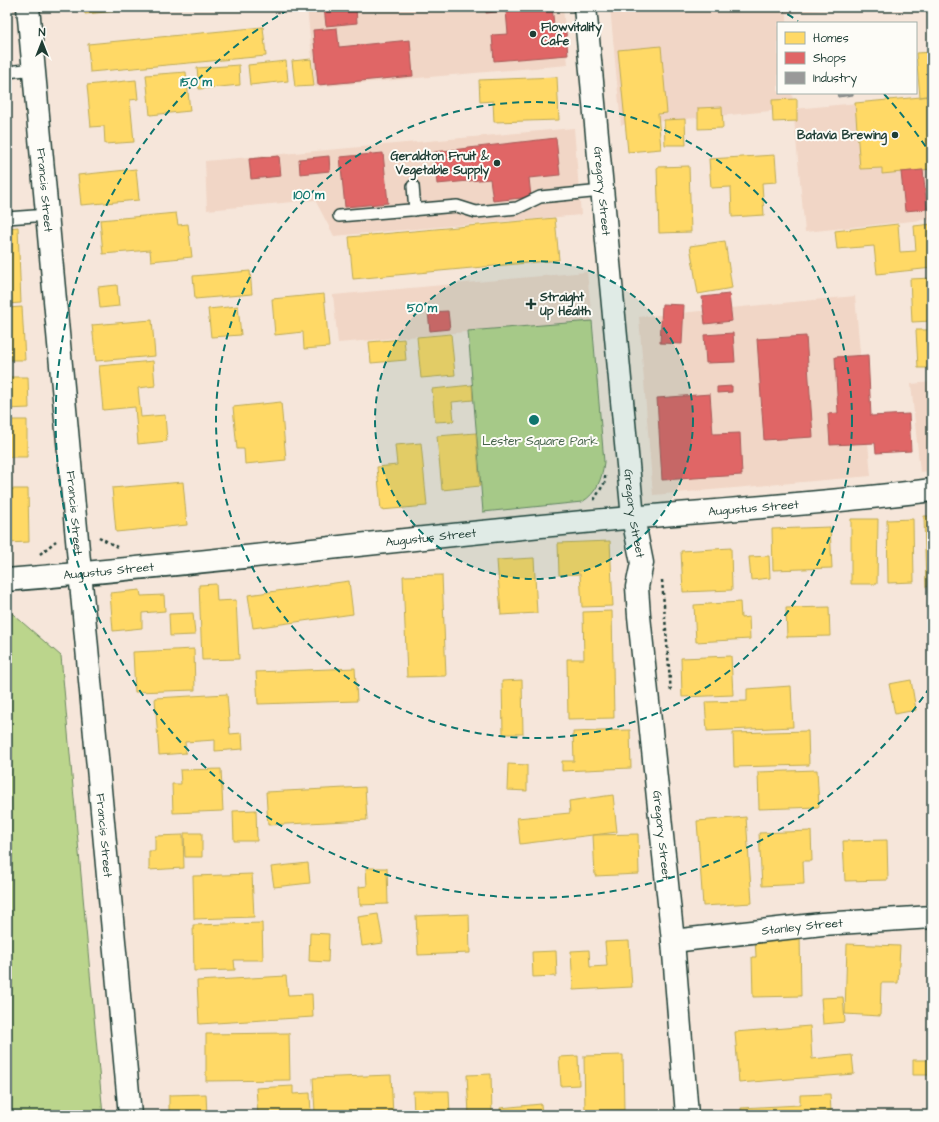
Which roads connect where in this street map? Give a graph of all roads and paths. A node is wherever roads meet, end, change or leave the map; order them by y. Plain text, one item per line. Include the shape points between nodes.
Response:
1 (28, 7) edge
2 (585, 7) edge
3 (34, 70) junction
4 (7, 72) edge
5 (413, 186) dead end
6 (602, 191) junction
7 (415, 210) junction
8 (48, 215) junction
9 (339, 216) dead end
10 (7, 218) edge
11 (932, 490) edge
12 (856, 500) junction
13 (932, 501) edge
14 (633, 518) junction
15 (62, 541) dead end
16 (38, 556) dead end
17 (81, 574) junction
18 (7, 580) edge
19 (932, 917) edge
20 (673, 941) junction
21 (130, 1115) edge
22 (687, 1115) edge

1 - 3 street, Francis Street
2 - 6 street, Gregory Street
3 - 4 lane
3 - 8 street, Francis Street
5 - 7 lane
6 - 7 lane via 540,197 517,208 476,212 457,206
6 - 14 street, Gregory Street
7 - 9 lane
8 - 10 lane
8 - 17 street, Francis Street
11 - 12 street, Augustus Street
12 - 13 street, Augustus Street
12 - 14 street, Augustus Street
14 - 17 street, Augustus Street
14 - 20 street, Gregory Street via 642,563 637,587 639,616
15 - 16 path via 56,541
17 - 18 street, Augustus Street
17 - 21 street, Francis Street
19 - 20 street, Stanley Street via 822,924
20 - 22 street, Gregory Street

